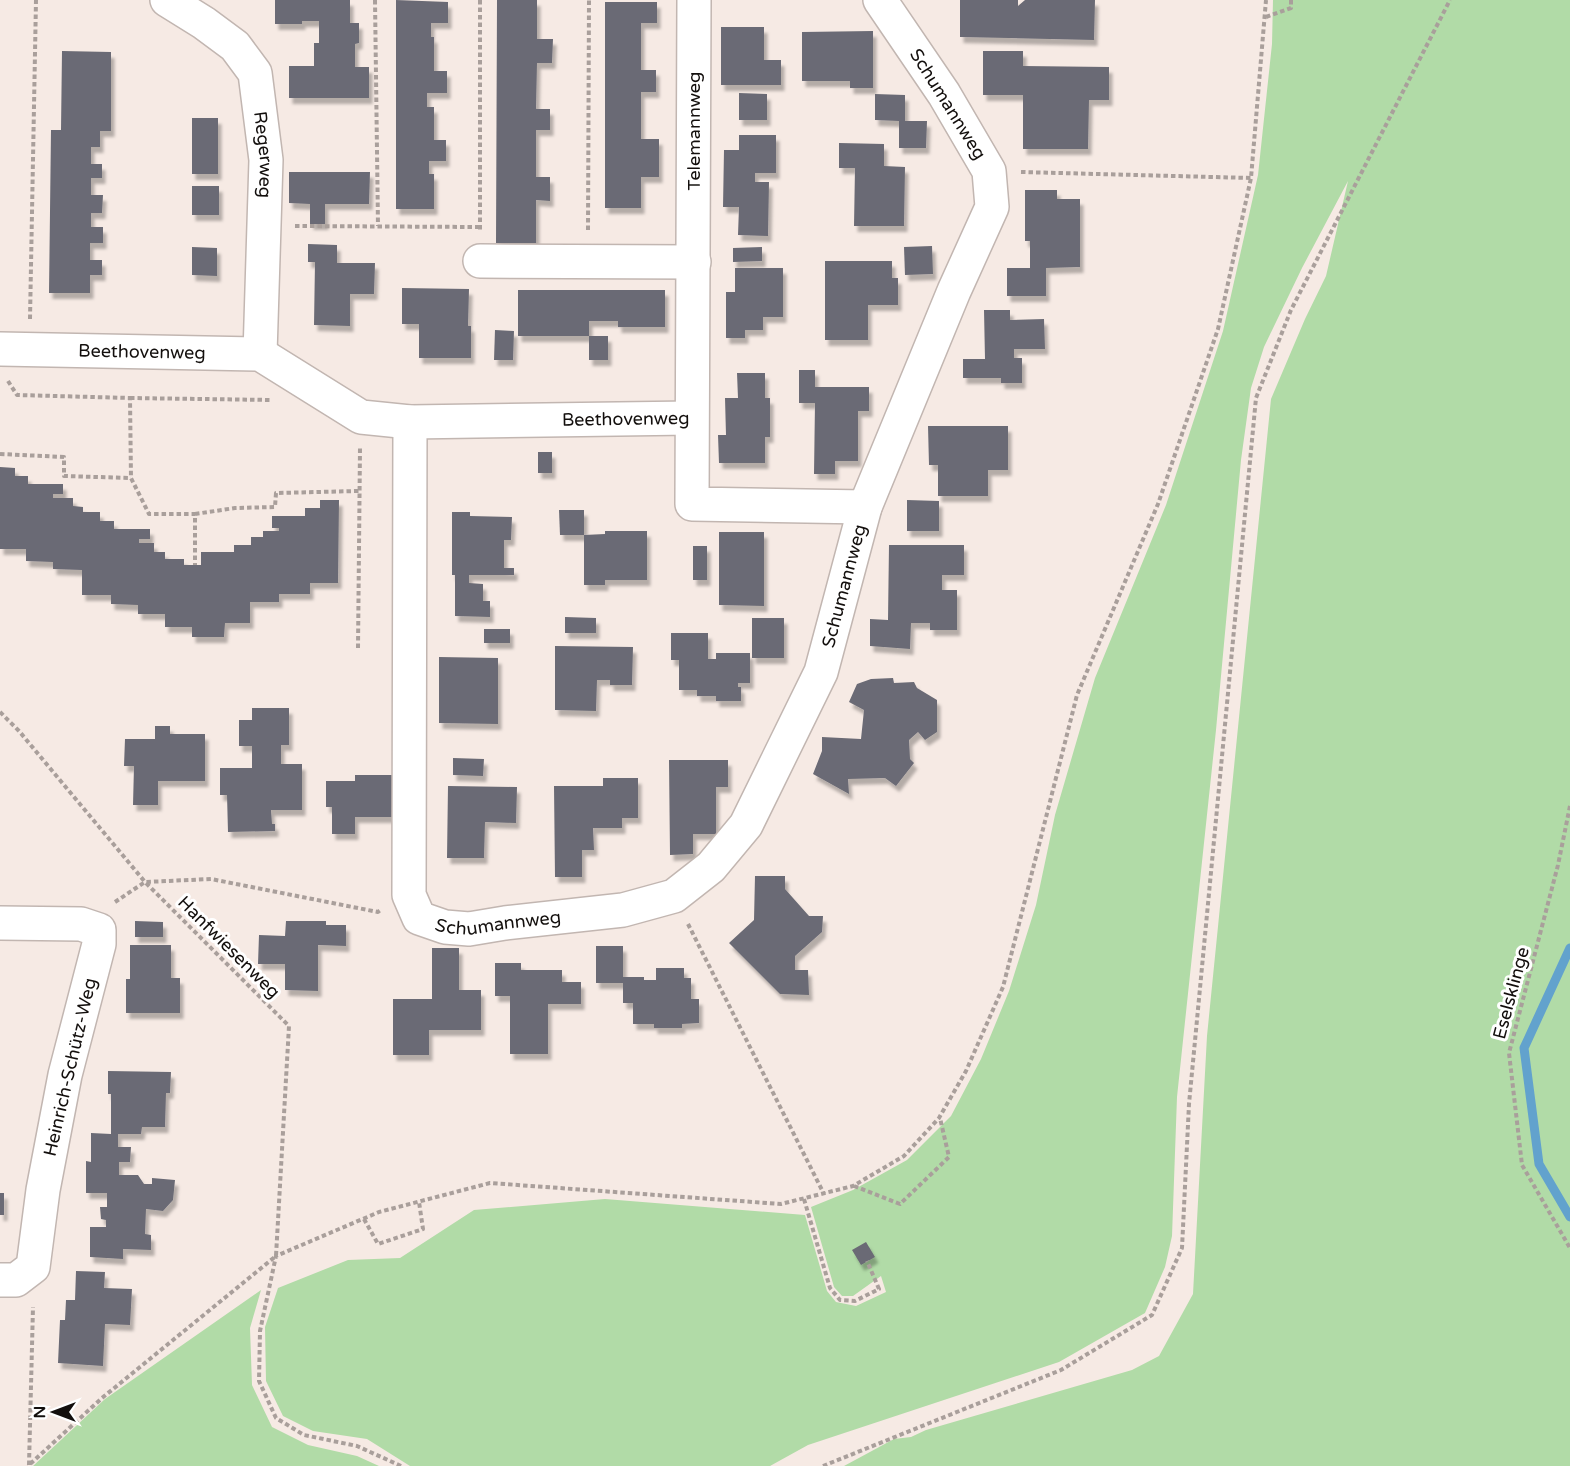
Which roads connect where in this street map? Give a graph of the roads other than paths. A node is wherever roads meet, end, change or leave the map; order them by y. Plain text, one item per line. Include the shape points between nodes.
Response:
1 (166, 0) edge
2 (694, 0) edge
3 (880, 0) edge
4 (480, 261) road end
5 (694, 262) junction
6 (260, 354) junction
7 (12, 358) edge
8 (691, 418) junction
9 (410, 422) junction
10 (865, 507) junction
11 (0, 923) edge
12 (0, 1280) edge

1 - 6 street, Regerweg via 234,46 255,73 266,160
2 - 5 street, Telemannweg
3 - 10 street, Schumannweg via 944,94 989,171 992,207
4 - 5 street
5 - 8 street, Telemannweg
6 - 7 street, Beethovenweg
6 - 9 street, Beethovenweg via 361,417
8 - 9 street, Beethovenweg
8 - 10 street, Beethovenweg via 692,504
9 - 10 street, Schumannweg via 410,895 419,918 445,927 469,929 623,910 674,896 711,867 746,825 821,672
11 - 12 street, Heinrich-Schütz-Weg via 81,924 99,930 99,944 65,1075 33,1267 16,1280

